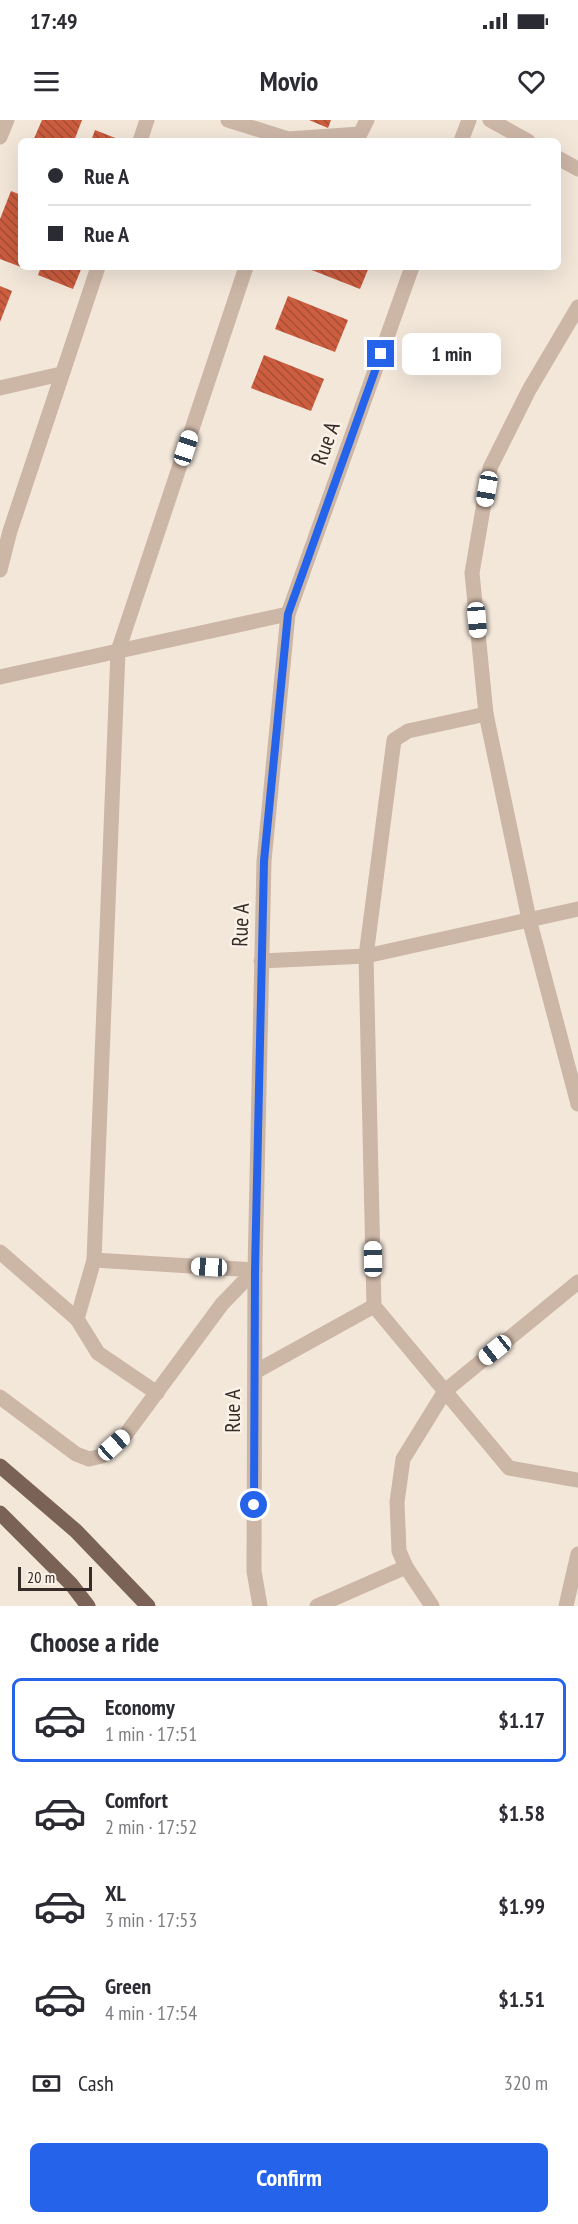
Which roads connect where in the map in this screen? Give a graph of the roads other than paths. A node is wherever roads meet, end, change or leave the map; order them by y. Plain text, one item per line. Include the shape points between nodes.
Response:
1 (8, 120) edge
2 (147, 120) edge
3 (228, 120) edge
4 (367, 120) edge
5 (469, 120) edge
6 (490, 120) edge
7 (0, 137) edge
8 (141, 138) edge
9 (282, 138) edge
10 (312, 138) edge
11 (462, 138) edge
12 (523, 138) edge
13 (561, 160) edge
14 (578, 169) edge
15 (97, 270) edge
16 (245, 270) edge
17 (411, 270) edge
18 (578, 307) edge
19 (61, 374) junction
20 (0, 388) edge
21 (5, 532) edge
22 (0, 570) edge
23 (288, 614) junction
24 (118, 651) junction
25 (0, 677) edge
26 (486, 714) junction
27 (578, 909) edge
28 (529, 919) junction
29 (366, 956) junction
30 (261, 961) junction
31 (578, 1104) edge
32 (0, 1252) edge
33 (94, 1260) junction
34 (255, 1270) junction
35 (578, 1282) edge
36 (374, 1306) junction
37 (77, 1319) junction
38 (255, 1372) junction
39 (445, 1391) junction
40 (157, 1393) junction
41 (0, 1396) edge
42 (0, 1467) edge
43 (578, 1480) edge
44 (0, 1513) edge
45 (578, 1554) edge
46 (406, 1567) junction
47 (88, 1606) edge
48 (148, 1606) edge
49 (260, 1606) edge
50 (317, 1606) edge
51 (432, 1606) edge
52 (566, 1606) edge

1 - 7 street
2 - 8 street
3 - 9 street
4 - 10 street via 360,134
5 - 11 street
6 - 12 street
13 - 14 street
15 - 19 street
16 - 24 street
17 - 23 street, Rue A
18 - 26 street via 529,390 490,468 472,573
19 - 20 street
19 - 21 street
21 - 22 street
23 - 24 street
23 - 30 street, Rue A via 264,861
24 - 25 street
24 - 33 street
26 - 28 street
26 - 29 street via 408,731 394,740
27 - 28 street
28 - 29 street
28 - 31 street
29 - 30 street
29 - 36 street
30 - 34 street, Rue A
32 - 37 street
33 - 34 street
33 - 37 street
34 - 38 street, Rue A
34 - 40 street via 222,1304
35 - 39 street
36 - 38 street
36 - 39 street
37 - 40 street via 98,1353
38 - 49 street, Rue A via 254,1571
39 - 43 street via 509,1468
39 - 46 street via 403,1459 397,1502 399,1551
40 - 41 street via 126,1434 102,1456 89,1459 76,1454
42 - 48 main road via 76,1531
44 - 47 main road
45 - 52 street
46 - 50 street
46 - 51 street

